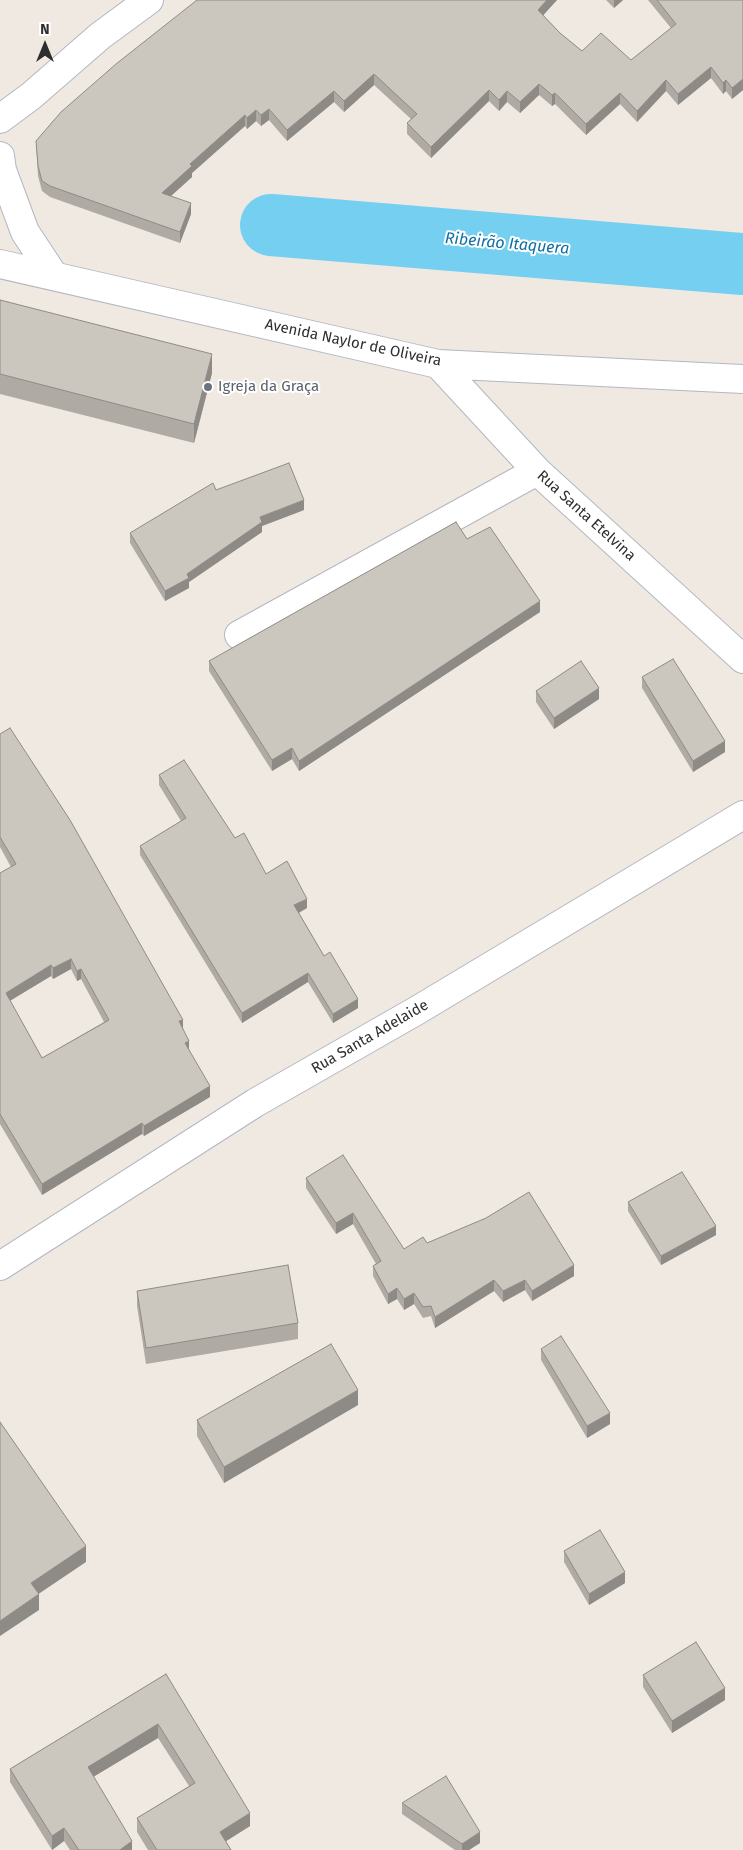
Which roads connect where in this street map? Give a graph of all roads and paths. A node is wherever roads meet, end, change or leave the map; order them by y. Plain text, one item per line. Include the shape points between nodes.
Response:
1 (118, 0) edge
2 (149, 0) edge
3 (100, 36) junction
4 (0, 119) edge
5 (0, 156) edge
6 (0, 264) edge
7 (54, 276) junction
8 (438, 364) junction
9 (743, 379) edge
10 (536, 471) junction
11 (239, 635) dead end
12 (743, 659) edge
13 (743, 815) edge
14 (0, 1266) edge

1 - 3 street
2 - 3 street
3 - 4 street
5 - 7 street via 25,232
6 - 7 street, Avenida Naylor de Oliveira
7 - 8 street, Avenida Naylor de Oliveira
8 - 9 street, Avenida Naylor de Oliveira
8 - 10 street, Rua Santa Etelvina
10 - 11 street
10 - 12 street, Rua Santa Etelvina
13 - 14 street, Rua Santa Adelaide via 416,1011 255,1103

